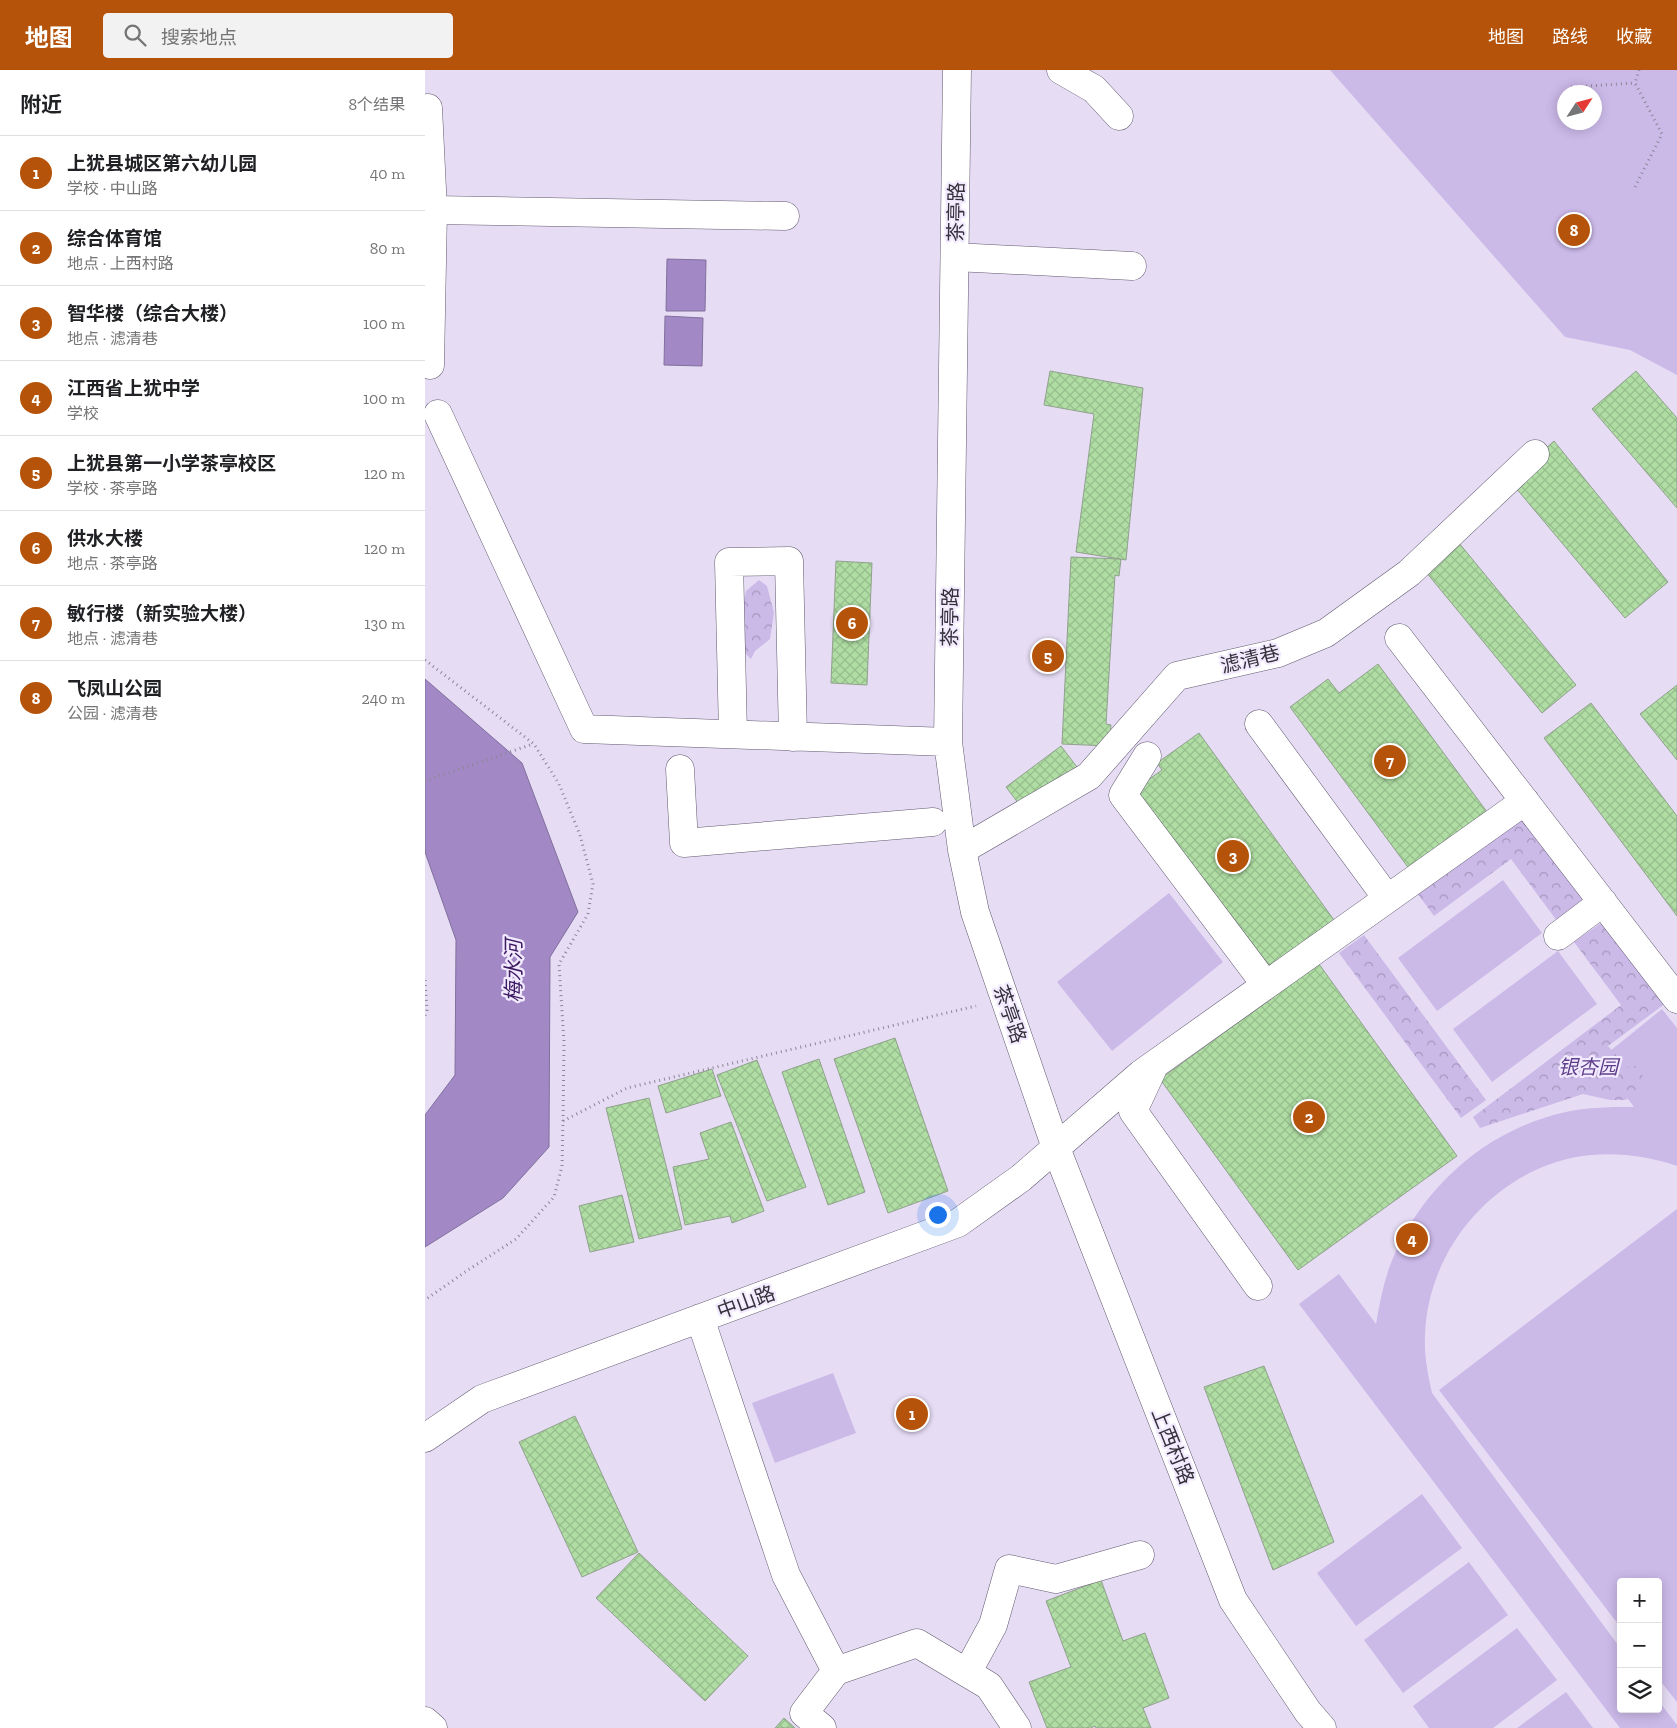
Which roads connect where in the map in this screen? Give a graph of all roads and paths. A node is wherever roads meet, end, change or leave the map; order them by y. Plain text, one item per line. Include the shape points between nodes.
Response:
1 (957, 70) edge
2 (1061, 70) edge
3 (1639, 70) edge
4 (1635, 83) junction
5 (1602, 85) edge
6 (428, 108) dead end
7 (1119, 116) dead end
8 (1635, 187) dead end
9 (433, 210) junction
10 (785, 216) dead end
11 (429, 241) edge
12 (955, 257) junction
13 (1132, 266) dead end
14 (430, 365) dead end
15 (438, 414) dead end
16 (1535, 454) dead end
17 (1399, 638) dead end
18 (425, 660) edge
19 (1259, 724) dead end
20 (733, 734) junction
21 (793, 737) junction
22 (948, 742) junction
23 (534, 744) junction
24 (1147, 756) dead end
25 (681, 769) dead end
26 (425, 781) edge
27 (1525, 801) junction
28 (933, 822) dead end
29 (962, 850) junction
30 (1387, 898) junction
31 (1603, 902) junction
32 (1558, 936) dead end
33 (425, 980) edge
34 (1266, 984) junction
35 (1676, 997) edge
36 (984, 1004) dead end
37 (425, 1016) edge
38 (1155, 1064) junction
39 (563, 1121) junction
40 (1056, 1148) junction
41 (1258, 1286) dead end
42 (425, 1300) edge
43 (700, 1318) junction
44 (425, 1438) edge
45 (1140, 1555) dead end
46 (836, 1671) junction
47 (967, 1673) junction
48 (425, 1721) edge
49 (433, 1728) edge
50 (822, 1728) edge
51 (1017, 1728) edge
52 (1322, 1728) edge

1 - 12 street, 茶亭路
2 - 7 street via 1094,89
3 - 4 path
4 - 5 path
4 - 8 path via 1662,134
6 - 9 street
9 - 10 street
9 - 11 street
11 - 14 street
12 - 13 street
12 - 22 street, 茶亭路
15 - 20 street via 584,728
16 - 29 street, 滤清巷 via 1409,573 1326,633 1278,653 1177,676 1089,776
17 - 27 street
18 - 23 path
19 - 30 street
20 - 21 street
20 - 21 street via 729,562 789,561
21 - 22 street
22 - 29 street, 茶亭路
23 - 26 path
23 - 39 path via 559,784 580,835 593,884 588,914 559,964 564,1042
24 - 34 street via 1123,795
25 - 28 street via 684,843
27 - 30 street, 中山路
27 - 31 street
29 - 40 street, 茶亭路 via 975,912
30 - 34 street, 中山路
31 - 32 street
31 - 35 street
33 - 37 path
34 - 38 street, 中山路
36 - 39 path via 627,1088
38 - 40 street, 中山路
38 - 41 street via 1133,1111
39 - 42 path via 562,1166 554,1197 516,1239
40 - 43 street, 中山路 via 958,1224
40 - 52 street, 上西村路 via 1233,1600
43 - 44 street, 中山路 via 482,1399
43 - 46 street via 786,1575
45 - 47 street via 1056,1579 1009,1570 993,1624
46 - 47 street via 917,1643
46 - 50 street via 804,1713
47 - 51 street via 989,1686
48 - 49 street

